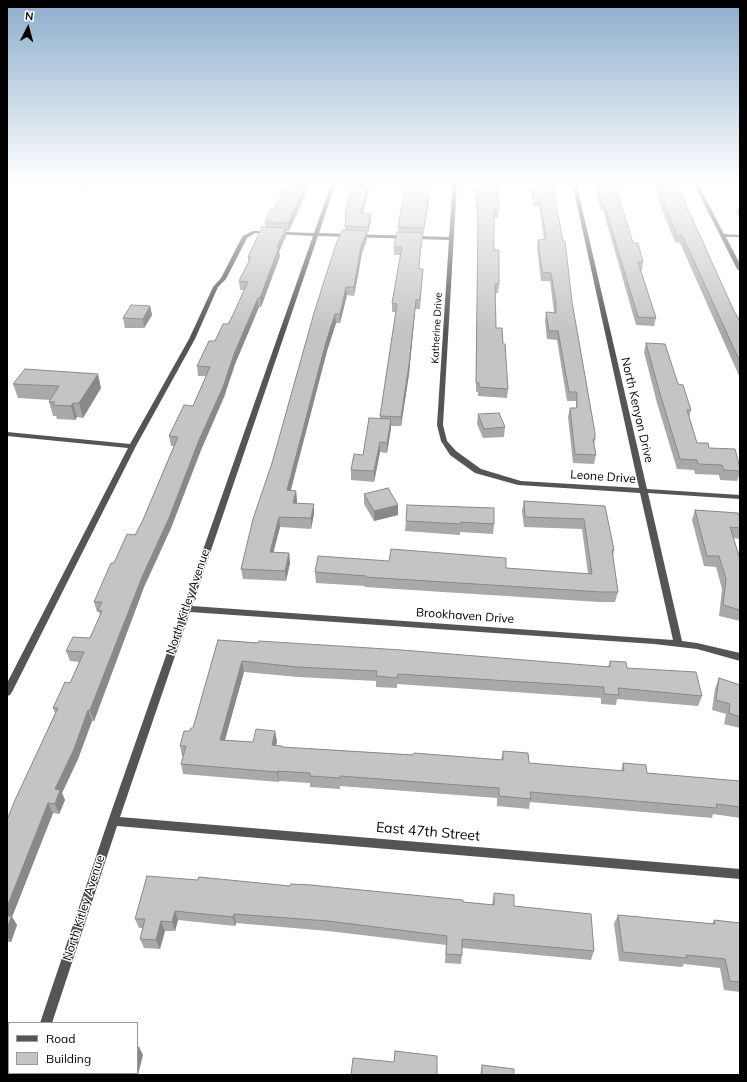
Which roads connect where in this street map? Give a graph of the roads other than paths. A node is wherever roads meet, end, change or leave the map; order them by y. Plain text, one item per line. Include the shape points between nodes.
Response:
1 (254, 232) edge
2 (270, 232) edge
3 (451, 232) edge
4 (585, 232) edge
5 (316, 234) junction
6 (723, 235) joint
7 (740, 236) edge
8 (451, 239) junction
9 (740, 270) edge
10 (7, 434) edge
11 (132, 446) junction
12 (467, 464) joint
13 (644, 491) junction
14 (740, 497) edge
15 (186, 609) junction
16 (678, 643) junction
17 (740, 657) edge
18 (7, 692) edge
19 (113, 821) junction
20 (740, 874) edge
21 (46, 1022) edge

1 - 11 street via 245,237 241,243 223,279 216,287 192,339
2 - 5 street
3 - 8 street, Katherine Drive
4 - 13 street, North Kenyon Drive
5 - 8 street
5 - 15 street, North Kitley Avenue
6 - 7 street
6 - 9 street
8 - 12 street, Katherine Drive via 440,429 453,453
10 - 11 street
11 - 18 street
12 - 13 street, Leone Drive via 491,476 521,484
13 - 14 street, Leone Drive
13 - 16 street, North Kenyon Drive
15 - 16 street, Brookhaven Drive
15 - 19 street, North Kitley Avenue
16 - 17 street, Brookhaven Drive
19 - 20 street, East 47th Street
19 - 21 street, North Kitley Avenue

